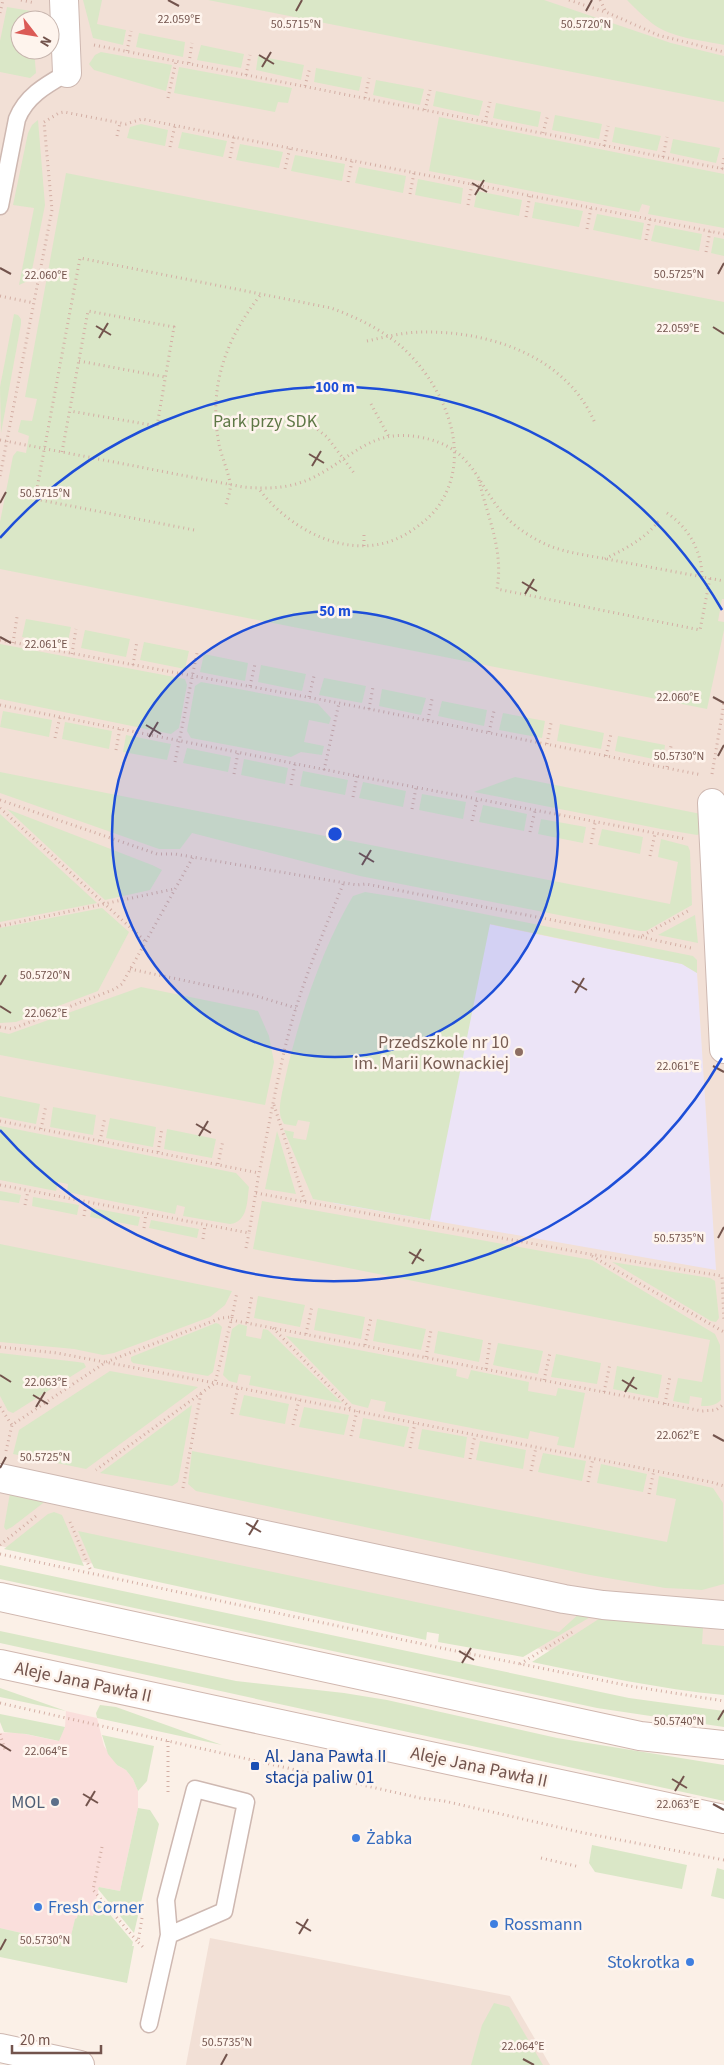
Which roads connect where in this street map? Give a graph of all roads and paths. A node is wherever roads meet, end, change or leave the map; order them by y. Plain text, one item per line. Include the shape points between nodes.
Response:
1 (3, 0) edge
2 (21, 0) edge
3 (64, 0) edge
4 (569, 0) edge
5 (600, 0) edge
6 (36, 4) dead end
7 (606, 12) junction
8 (0, 13) edge
9 (131, 31) dead end
10 (66, 42) junction
11 (192, 43) dead end
12 (127, 51) junction
13 (724, 52) edge
14 (250, 55) dead end
15 (176, 61) junction
16 (188, 63) junction
17 (310, 67) dead end
18 (67, 74) joint
19 (246, 75) junction
20 (369, 78) dead end
21 (306, 86) junction
22 (41, 88) junction
23 (430, 90) dead end
24 (168, 98) dead end
25 (365, 98) junction
26 (490, 102) dead end
27 (425, 110) junction
28 (548, 114) dead end
29 (44, 122) junction
30 (485, 122) junction
31 (120, 123) junction
32 (175, 126) junction
33 (608, 126) dead end
34 (543, 133) junction
35 (117, 136) dead end
36 (234, 137) junction
37 (667, 137) dead end
38 (604, 146) junction
39 (170, 147) dead end
40 (290, 148) junction
41 (230, 158) dead end
42 (663, 158) junction
43 (724, 158) edge
44 (352, 160) junction
45 (723, 169) edge
46 (285, 170) dead end
47 (414, 173) junction
48 (348, 182) dead end
49 (472, 184) junction
50 (410, 194) dead end
51 (530, 195) junction
52 (468, 205) dead end
53 (0, 206) edge
54 (591, 208) junction
55 (526, 217) dead end
56 (650, 219) junction
57 (587, 229) dead end
58 (710, 231) junction
59 (724, 234) edge
60 (646, 240) dead end
61 (706, 252) dead end
62 (262, 293) junction
63 (0, 296) edge
64 (34, 302) junction
65 (387, 336) junction
66 (367, 341) dead end
67 (78, 361) junction
68 (165, 376) junction
69 (326, 382) dead end
70 (306, 388) dead end
71 (371, 404) dead end
72 (70, 410) junction
73 (298, 414) dead end
74 (595, 423) dead end
75 (390, 437) junction
76 (0, 440) edge
77 (7, 441) junction
78 (44, 449) junction
79 (454, 450) junction
80 (62, 452) junction
81 (344, 458) junction
82 (354, 473) dead end
83 (477, 475) junction
84 (0, 476) edge
85 (230, 484) junction
86 (258, 489) junction
87 (226, 504) dead end
88 (667, 514) dead end
89 (660, 519) dead end
90 (194, 530) dead end
91 (364, 535) dead end
92 (364, 546) junction
93 (605, 559) junction
94 (702, 577) junction
95 (710, 578) junction
96 (724, 581) edge
97 (17, 617) dead end
98 (76, 629) dead end
99 (0, 640) edge
100 (137, 641) dead end
101 (13, 643) junction
102 (197, 652) dead end
103 (72, 654) junction
104 (255, 664) dead end
105 (132, 665) junction
106 (193, 676) junction
107 (314, 676) dead end
108 (250, 686) junction
109 (373, 687) dead end
110 (309, 697) junction
111 (432, 699) dead end
112 (339, 703) junction
113 (724, 703) edge
114 (0, 705) edge
115 (369, 709) junction
116 (494, 711) dead end
117 (60, 717) junction
118 (428, 720) junction
119 (552, 723) dead end
120 (120, 728) junction
121 (489, 732) junction
122 (611, 734) dead end
123 (55, 738) dead end
124 (180, 740) junction
125 (548, 744) junction
126 (671, 746) dead end
127 (116, 750) dead end
128 (238, 753) junction
129 (606, 756) junction
130 (175, 762) dead end
131 (295, 764) junction
132 (667, 767) junction
133 (324, 770) junction
134 (234, 774) dead end
135 (718, 774) dead end
136 (357, 776) junction
137 (712, 776) junction
138 (291, 785) dead end
139 (416, 788) junction
140 (353, 797) dead end
141 (0, 800) edge
142 (477, 800) junction
143 (712, 803) dead end
144 (0, 808) edge
145 (412, 809) dead end
146 (535, 811) junction
147 (472, 821) dead end
148 (595, 823) junction
149 (530, 832) dead end
150 (655, 834) junction
151 (714, 837) junction
152 (591, 844) dead end
153 (193, 856) junction
154 (650, 856) dead end
155 (344, 882) junction
156 (174, 889) junction
157 (103, 904) junction
158 (689, 911) dead end
159 (0, 926) edge
160 (640, 937) junction
161 (145, 941) junction
162 (692, 948) dead end
163 (130, 969) junction
164 (722, 992) edge
165 (296, 1008) junction
166 (0, 1027) edge
167 (724, 1049) edge
168 (274, 1104) junction
169 (46, 1105) dead end
170 (105, 1117) dead end
171 (0, 1121) edge
172 (162, 1128) dead end
173 (41, 1129) junction
174 (223, 1140) dead end
175 (100, 1141) junction
176 (158, 1152) junction
177 (218, 1164) junction
178 (259, 1173) junction
179 (0, 1185) edge
180 (28, 1191) junction
181 (256, 1193) junction
182 (86, 1202) junction
183 (305, 1202) junction
184 (25, 1205) dead end
185 (146, 1214) junction
186 (84, 1216) dead end
187 (205, 1225) junction
188 (144, 1228) dead end
189 (248, 1232) junction
190 (203, 1239) dead end
191 (246, 1248) dead end
192 (589, 1254) junction
193 (237, 1292) dead end
194 (252, 1295) dead end
195 (312, 1306) dead end
196 (371, 1318) dead end
197 (231, 1319) junction
198 (724, 1322) edge
199 (248, 1323) junction
200 (273, 1328) junction
201 (431, 1330) dead end
202 (724, 1332) edge
203 (306, 1334) junction
204 (490, 1341) dead end
205 (365, 1345) junction
206 (0, 1347) edge
207 (550, 1353) dead end
208 (426, 1357) junction
209 (106, 1362) junction
210 (610, 1364) dead end
211 (486, 1369) junction
212 (670, 1376) dead end
213 (544, 1380) junction
214 (214, 1383) junction
215 (238, 1387) junction
216 (604, 1392) junction
217 (201, 1393) junction
218 (299, 1400) junction
219 (664, 1404) junction
220 (724, 1404) edge
221 (0, 1407) edge
222 (352, 1410) junction
223 (357, 1411) junction
224 (232, 1414) dead end
225 (415, 1423) junction
226 (293, 1426) dead end
227 (475, 1435) junction
228 (352, 1436) dead end
229 (536, 1447) junction
230 (410, 1448) dead end
231 (593, 1458) junction
232 (470, 1459) dead end
233 (654, 1470) junction
234 (531, 1471) dead end
235 (0, 1478) edge
236 (588, 1482) dead end
237 (724, 1486) edge
238 (182, 1494) dead end
239 (649, 1494) dead end
240 (66, 1505) junction
241 (0, 1545) edge
242 (0, 1554) edge
243 (92, 1572) junction
244 (0, 1597) edge
245 (724, 1615) edge
246 (0, 1664) edge
247 (724, 1701) edge
248 (0, 1703) edge
249 (0, 1734) edge
250 (724, 1745) edge
251 (5, 1750) dead end
252 (724, 1820) edge
253 (102, 1847) dead end
254 (541, 1858) dead end
255 (724, 1860) edge
256 (580, 1867) dead end
257 (169, 1935) junction
258 (138, 1942) dead end
259 (149, 2024) dead end
260 (0, 2048) edge
261 (80, 2065) edge

1 - 8 path
2 - 6 path
3 - 10 main road
4 - 7 path
5 - 7 path
7 - 13 path via 658,35
9 - 12 path
10 - 12 path
10 - 18 main road
11 - 16 path
12 - 15 path
14 - 19 path
15 - 16 path
15 - 24 path
16 - 19 path
17 - 21 path
18 - 22 lane
19 - 21 path
20 - 25 path
21 - 25 path
22 - 29 path
22 - 53 lane via 21,109 17,119
23 - 27 path
25 - 27 path
26 - 30 path
27 - 30 path
28 - 34 path
29 - 31 path via 64,112
29 - 64 path via 52,210
30 - 34 path
31 - 32 path via 142,119
31 - 35 path
32 - 36 path
32 - 39 path
33 - 38 path
34 - 38 path
36 - 40 path
36 - 41 path
37 - 42 path
38 - 42 path
40 - 44 path
40 - 46 path
42 - 45 path
43 - 45 path
44 - 47 path
44 - 48 path
47 - 49 path
47 - 50 path
49 - 51 path
49 - 52 path
51 - 54 path
51 - 55 path
54 - 56 path
54 - 57 path
56 - 58 path
56 - 60 path
58 - 59 path
58 - 61 path
62 - 65 path via 331,308
62 - 78 path via 80,258
62 - 85 path via 233,339 218,379 216,428
63 - 64 path
64 - 77 path
65 - 66 path
65 - 74 path via 452,333 488,339 516,349 561,376 584,402
65 - 79 path via 414,359 432,383 448,415
67 - 68 path
67 - 68 path via 88,311 174,327
67 - 72 path
68 - 72 path via 157,426
69 - 70 path
71 - 75 path
72 - 80 path
73 - 81 path via 323,434
75 - 79 path via 420,437
75 - 81 path via 364,444
76 - 77 path
77 - 78 path
77 - 84 path
78 - 80 path
78 - 90 path via 35,499
79 - 83 path via 467,460
79 - 92 path via 447,490 431,516 403,537
80 - 85 path
81 - 82 path
81 - 86 path via 296,484
83 - 93 path via 499,508 522,530 558,549
83 - 95 path via 498,551 497,589 700,630
85 - 86 path
85 - 87 path
86 - 92 path via 285,516 315,535 339,544
88 - 94 path via 690,536 700,558
89 - 93 path via 641,540
91 - 92 path
93 - 94 path
94 - 95 path
95 - 96 path
97 - 101 path
98 - 103 path
99 - 101 path
100 - 105 path
101 - 103 path
102 - 106 path
103 - 105 path
104 - 108 path
105 - 106 path
106 - 108 path
106 - 124 path
107 - 110 path
108 - 110 path
109 - 115 path
110 - 112 path
111 - 118 path
112 - 115 path
112 - 133 path
113 - 137 path
114 - 117 path
115 - 118 path
116 - 121 path
117 - 120 path
117 - 123 path
118 - 121 path
119 - 125 path
120 - 124 path
120 - 127 path
121 - 125 path
122 - 129 path
124 - 128 path
124 - 130 path
125 - 129 path
126 - 132 path
128 - 131 path
128 - 134 path
129 - 132 path
131 - 133 path
131 - 138 path
132 - 137 path
133 - 136 path
135 - 137 path
136 - 139 path
136 - 140 path
139 - 142 path
139 - 145 path
141 - 153 path via 157,854
142 - 146 path
142 - 147 path
143 - 151 main road
144 - 157 path
146 - 148 path
146 - 149 path
148 - 150 path
148 - 152 path
150 - 151 path via 694,840
150 - 154 path
151 - 164 main road
153 - 155 path
153 - 156 path
155 - 160 path
155 - 165 path via 313,955
156 - 157 path
156 - 161 path
157 - 159 path
157 - 161 path
158 - 160 path
160 - 162 path
161 - 163 path
163 - 165 path via 253,995
163 - 166 path via 122,984 115,989 12,1029
164 - 167 main road
165 - 168 path via 282,1056
168 - 178 path
168 - 183 path
169 - 173 path
170 - 175 path
171 - 173 path
172 - 176 path
173 - 175 path
174 - 177 path
175 - 176 path
176 - 177 path
177 - 178 path
178 - 181 path
179 - 180 path
180 - 182 path
180 - 184 path
181 - 183 path
181 - 189 path
182 - 185 path
182 - 186 path
183 - 192 path
185 - 187 path
185 - 188 path
187 - 189 path
187 - 190 path
189 - 191 path
192 - 198 path via 722,1276
192 - 202 path
193 - 197 path
194 - 199 path
195 - 203 path
196 - 205 path
197 - 199 path
197 - 209 path via 221,1318
197 - 214 path
199 - 200 path
200 - 203 path
200 - 222 path
201 - 208 path
203 - 205 path
204 - 211 path
205 - 208 path
206 - 209 path
207 - 213 path
208 - 211 path
209 - 214 path
209 - 221 path via 12,1425
210 - 216 path
211 - 213 path
212 - 219 path
213 - 216 path
214 - 215 path
214 - 217 path
215 - 218 path
215 - 224 path
216 - 219 path
217 - 238 path
217 - 240 path
218 - 222 path
218 - 226 path
219 - 220 path via 709,1411
222 - 223 path
223 - 225 path
223 - 228 path
225 - 227 path
225 - 230 path
227 - 229 path
227 - 232 path
229 - 231 path
229 - 234 path
231 - 233 path
231 - 236 path
233 - 237 path
233 - 239 path
235 - 240 main road
240 - 241 path
240 - 243 path
240 - 245 main road via 564,1599
242 - 243 path
243 - 247 path via 446,1649 630,1686
244 - 250 main road via 640,1736
246 - 252 main road, Aleje Jana Pawła II
248 - 255 path via 391,1792
249 - 251 path
253 - 258 path via 93,1890
254 - 256 path
257 - 257 lane via 224,1911 246,1802 195,1789 166,1900
257 - 259 lane
260 - 261 main road

